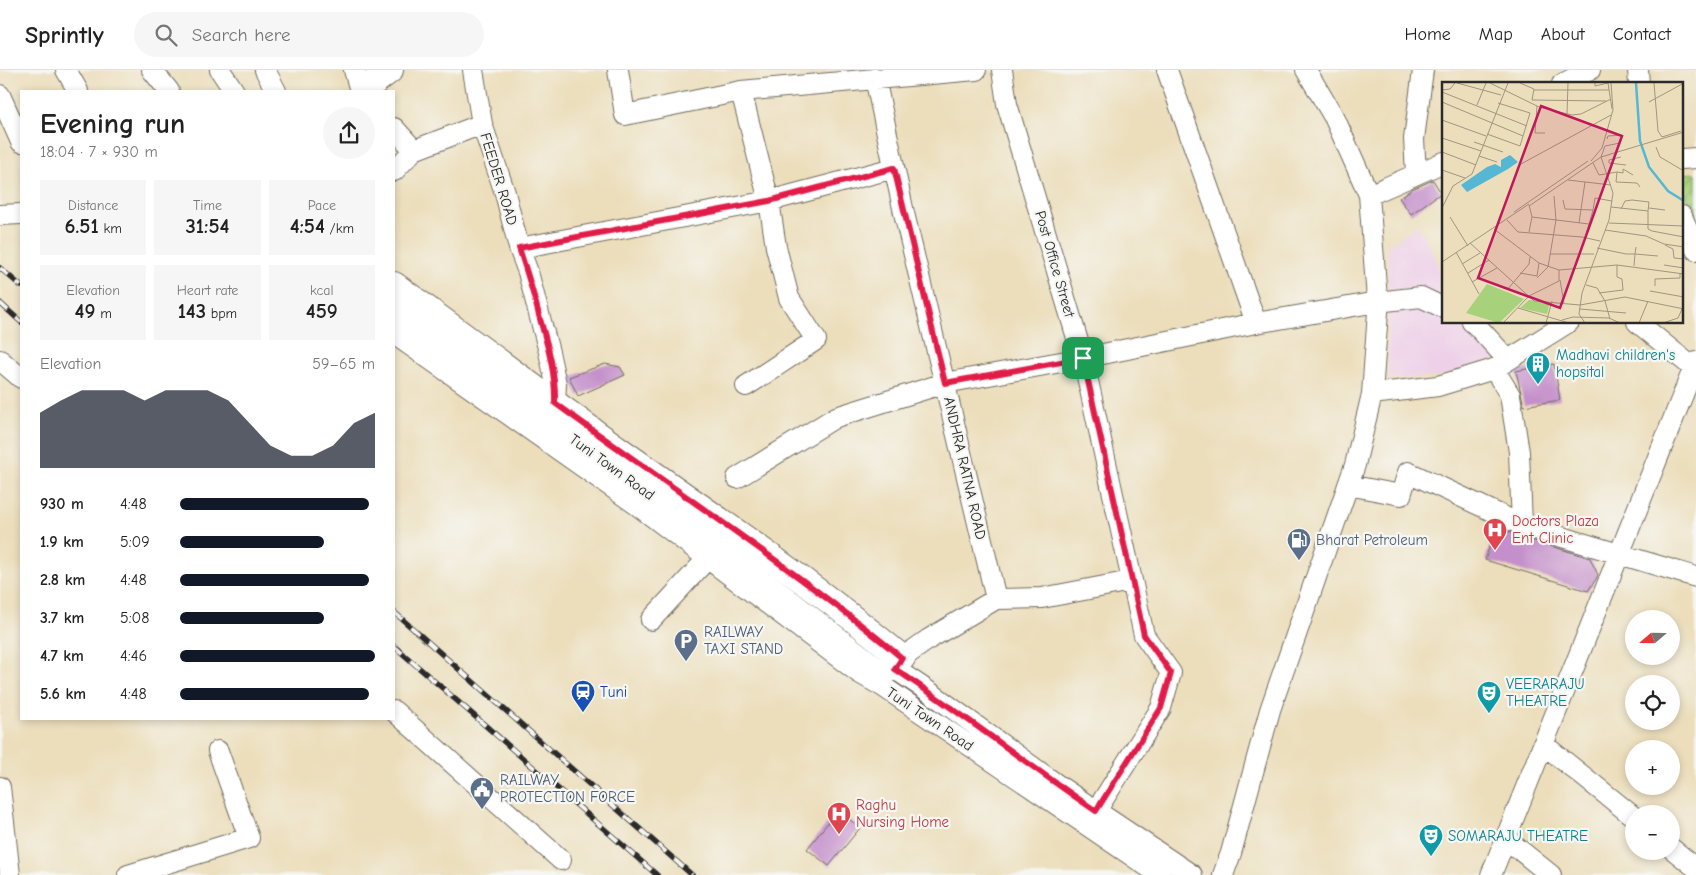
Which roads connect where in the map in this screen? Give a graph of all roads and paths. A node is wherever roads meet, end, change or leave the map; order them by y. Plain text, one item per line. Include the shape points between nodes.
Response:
1 (66, 70) edge
2 (152, 70) edge
3 (220, 70) edge
4 (265, 70) edge
5 (354, 70) edge
6 (390, 70) edge
7 (473, 70) edge
8 (618, 70) edge
9 (976, 70) edge
10 (1002, 70) edge
11 (1167, 70) edge
12 (1306, 70) edge
13 (1423, 70) edge
14 (1590, 70) edge
15 (875, 78) junction
16 (1566, 82) edge
17 (77, 90) edge
18 (168, 90) edge
19 (233, 90) edge
20 (275, 90) edge
21 (361, 90) edge
22 (362, 90) edge
23 (741, 90) junction
24 (0, 95) edge
25 (482, 124) junction
26 (395, 129) edge
27 (20, 140) edge
28 (414, 150) junction
29 (1442, 163) edge
30 (894, 168) junction
31 (395, 171) edge
32 (1416, 173) junction
33 (1369, 195) junction
34 (769, 201) junction
35 (20, 214) edge
36 (0, 215) edge
37 (1684, 221) edge
38 (519, 248) junction
39 (1696, 250) edge
40 (395, 286) edge
41 (1377, 302) junction
42 (1442, 307) edge
43 (395, 312) edge
44 (1256, 323) junction
45 (1475, 324) edge
46 (1566, 324) edge
47 (1640, 324) edge
48 (395, 335) edge
49 (1083, 358) junction
50 (0, 360) edge
51 (1501, 364) junction
52 (1695, 367) edge
53 (20, 377) edge
54 (945, 383) junction
55 (746, 386) dead end
56 (1372, 394) junction
57 (555, 403) junction
58 (737, 478) dead end
59 (1348, 486) junction
60 (1522, 525) junction
61 (1619, 554) junction
62 (708, 558) junction
63 (1696, 577) edge
64 (1131, 581) junction
65 (996, 599) junction
66 (651, 620) dead end
67 (884, 662) junction
68 (882, 686) junction
69 (395, 712) edge
70 (1544, 744) junction
71 (218, 751) dead end
72 (0, 786) edge
73 (1625, 810) edge
74 (1096, 811) junction
75 (1506, 839) junction
76 (1680, 855) edge
77 (561, 860) dead end
78 (1696, 868) edge
79 (10, 875) edge
80 (128, 875) edge
81 (1160, 875) edge
82 (1192, 875) edge
83 (1224, 875) edge
84 (1491, 875) edge
85 (1551, 875) edge

1 - 17 street
2 - 18 street
3 - 19 street
4 - 20 street
5 - 21 street
6 - 22 main road
7 - 25 street, FEEDER ROAD
8 - 23 street via 625,115
9 - 15 street
10 - 49 street, Post Office Street via 1008,104
11 - 44 street
12 - 33 street via 1335,119
13 - 32 street via 1414,139
14 - 16 street
15 - 23 street
15 - 30 street, ANDHRA RATNA ROAD
23 - 34 street
24 - 27 street
25 - 28 street
25 - 38 street, FEEDER ROAD via 505,192
26 - 28 street
28 - 31 street
29 - 32 street
30 - 34 street
30 - 54 street, ANDHRA RATNA ROAD
32 - 33 street
33 - 41 street
34 - 38 street
34 - 55 street via 789,298 816,340
35 - 36 street
37 - 39 street
38 - 57 street, FEEDER ROAD via 549,352 556,384
40 - 57 main road
41 - 42 street via 1422,297
41 - 44 street
41 - 56 street
43 - 67 street, Tuni Town Road
44 - 49 street
45 - 51 street
46 - 51 street
47 - 52 street
48 - 62 street
49 - 54 street
49 - 64 street, Post Office Street
50 - 53 street
51 - 56 street via 1438,386
51 - 60 street via 1510,395 1519,452
52 - 61 street
54 - 58 street via 836,417
54 - 65 street, ANDHRA RATNA ROAD
56 - 59 street
57 - 67 main road via 854,618
59 - 60 street via 1401,495 1408,472
59 - 83 street via 1270,710
60 - 61 street
61 - 63 street
61 - 70 street
62 - 66 street
62 - 68 street via 859,673
64 - 65 street via 1042,598
64 - 74 street, Post Office Street via 1144,635 1171,673 1161,708
65 - 67 street
67 - 68 street, Tuni Town Road
67 - 74 street, Tuni Town Road
68 - 81 street, Tuni Town Road
69 - 77 street
70 - 73 street
70 - 75 street
71 - 80 street via 248,838
72 - 79 street
74 - 82 street, Tuni Town Road
75 - 84 street
75 - 85 street
76 - 78 street

